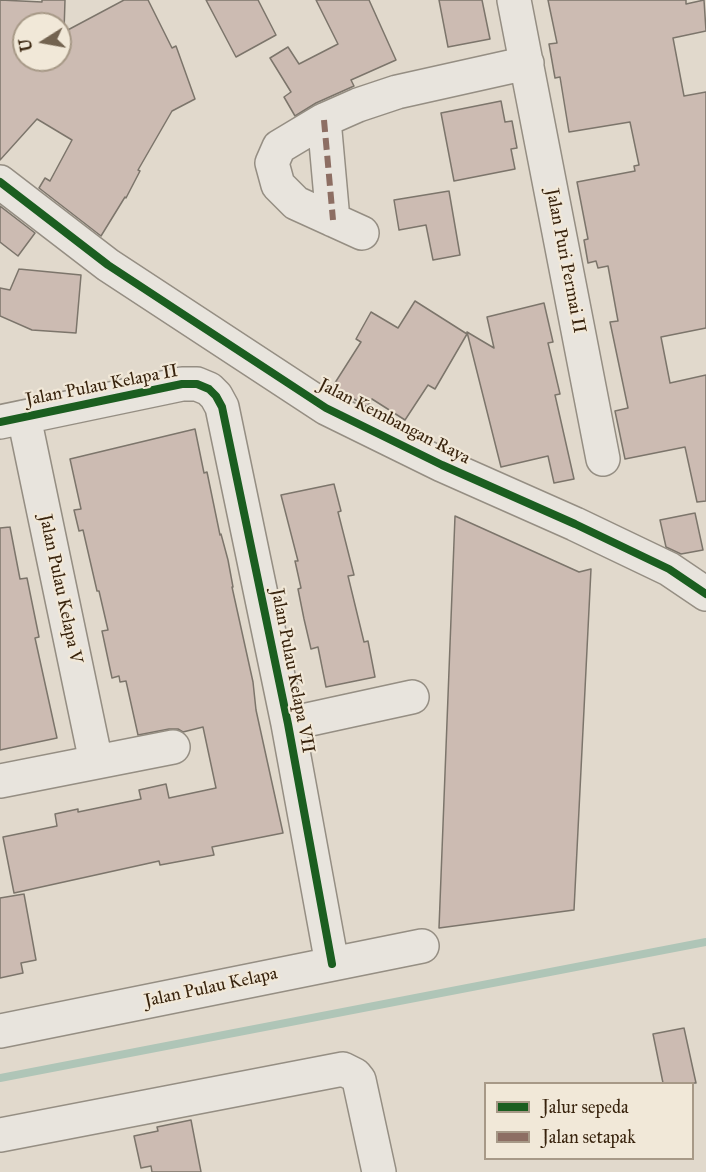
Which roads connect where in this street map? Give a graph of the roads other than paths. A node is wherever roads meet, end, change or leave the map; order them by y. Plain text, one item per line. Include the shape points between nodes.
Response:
1 (514, 0) edge
2 (527, 63) junction
3 (324, 120) junction
4 (0, 182) edge
5 (333, 220) junction
6 (362, 233) dead end
7 (209, 389) joint
8 (12, 419) edge
9 (603, 459) dead end
10 (706, 594) edge
11 (412, 697) dead end
12 (288, 724) junction
13 (172, 747) dead end
14 (96, 762) junction
15 (0, 781) edge
16 (422, 946) dead end
17 (332, 964) junction
18 (0, 1031) edge
19 (0, 1135) edge
20 (379, 1172) edge

1 - 2 street, Jalan Puri Permai II
2 - 3 street via 398,92
2 - 9 street, Jalan Puri Permai II
3 - 5 street
3 - 5 street via 279,147 272,163 278,185 296,203
4 - 10 street, Jalan Kembangan Raya via 108,265 326,408 669,569
5 - 6 street
7 - 8 street, Jalan Pulau Kelapa II via 182,384
7 - 12 street, Jalan Pulau Kelapa VII via 222,407
8 - 14 street, Jalan Pulau Kelapa V
11 - 12 street
12 - 17 street, Jalan Pulau Kelapa VII
13 - 14 street
14 - 15 street
16 - 17 street, Jalan Pulau Kelapa
17 - 18 street, Jalan Pulau Kelapa
19 - 20 street via 343,1070 359,1080

